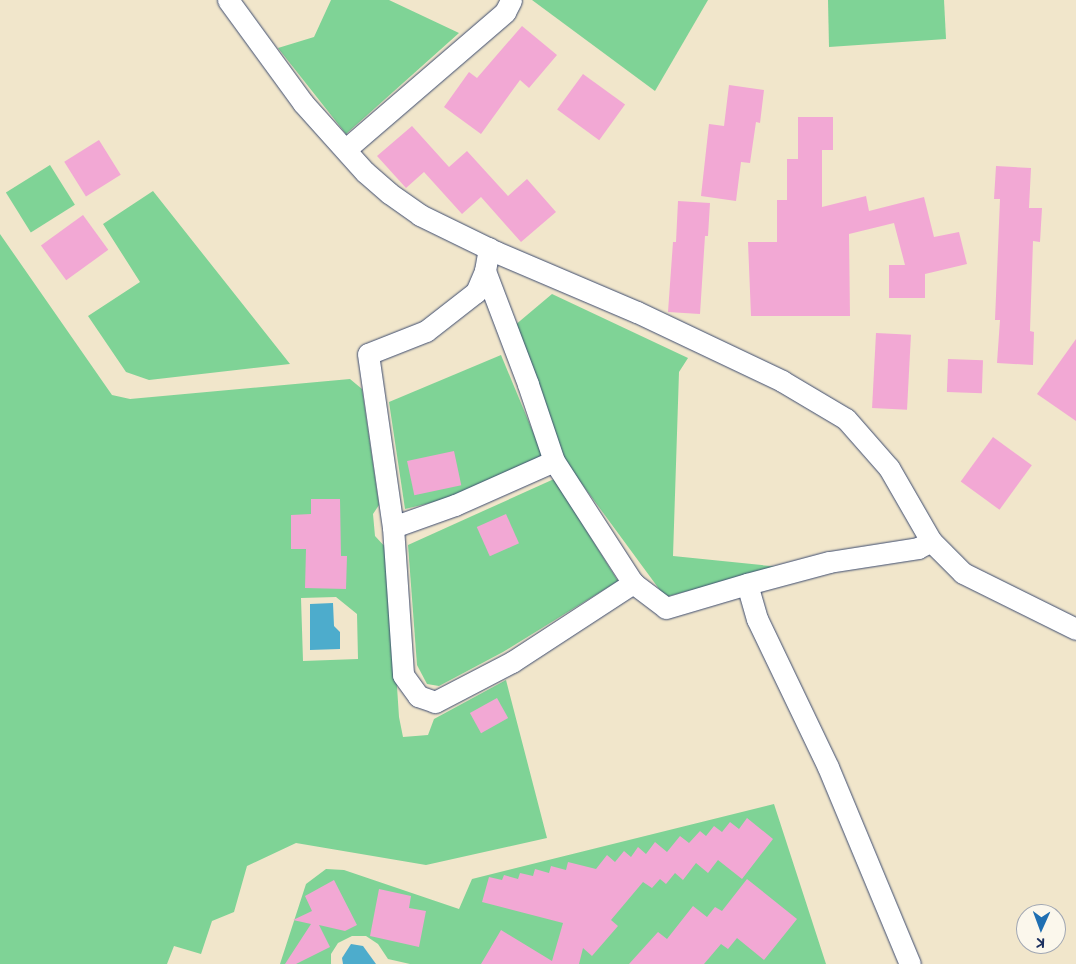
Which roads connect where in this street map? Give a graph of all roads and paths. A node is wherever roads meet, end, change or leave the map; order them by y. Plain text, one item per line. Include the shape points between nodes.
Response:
1 (228, 0) edge
2 (512, 0) edge
3 (346, 149) junction
4 (489, 248) junction
5 (485, 271) junction
6 (554, 461) junction
7 (393, 527) junction
8 (931, 541) junction
9 (633, 583) junction
10 (747, 584) junction
11 (1076, 629) edge
12 (910, 964) edge

1 - 3 street via 303,103
2 - 3 street via 504,12
3 - 4 street via 365,172 420,215
4 - 5 street
4 - 8 street via 727,353 782,380 846,419 889,468
5 - 6 street
5 - 7 street via 476,292 426,331 368,354
6 - 7 street via 455,505
6 - 9 street
7 - 9 street via 404,675 418,696 435,702 512,662
8 - 10 street via 918,548 829,562
8 - 11 street via 963,573
9 - 10 street via 666,608
10 - 12 street via 757,618 828,768

